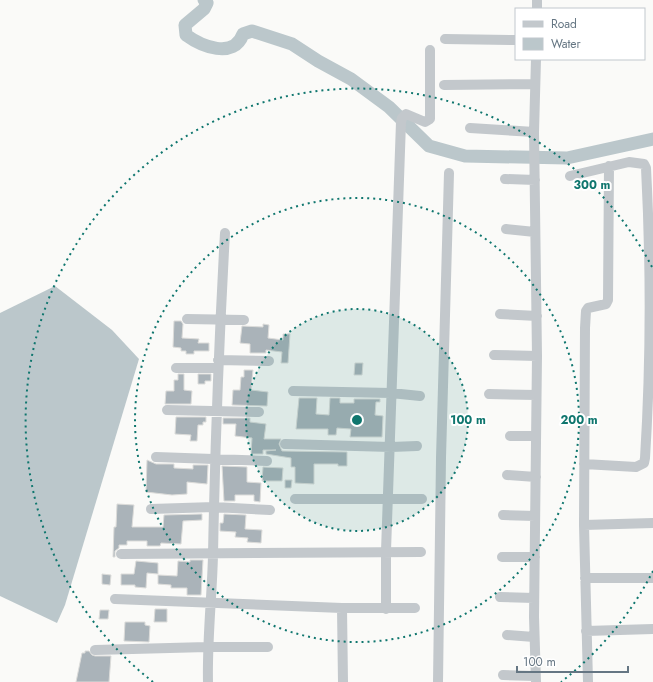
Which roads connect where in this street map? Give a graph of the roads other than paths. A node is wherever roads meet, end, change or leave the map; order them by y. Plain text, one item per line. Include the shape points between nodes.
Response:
1 (445, 39) dead end
2 (515, 40) edge
3 (430, 50) dead end
4 (536, 60) edge
5 (535, 84) junction
6 (444, 85) dead end
7 (470, 128) dead end
8 (534, 132) junction
9 (609, 166) junction
10 (449, 173) dead end
11 (570, 176) dead end
12 (505, 180) dead end
13 (535, 180) junction
14 (506, 230) dead end
15 (535, 232) junction
16 (225, 233) dead end
17 (500, 314) dead end
18 (537, 316) junction
19 (187, 319) dead end
20 (220, 320) junction
21 (244, 320) dead end
22 (494, 355) dead end
23 (537, 356) junction
24 (270, 361) dead end
25 (218, 364) junction
26 (176, 368) dead end
27 (293, 391) dead end
28 (391, 392) junction
29 (489, 394) dead end
30 (536, 395) junction
31 (420, 396) dead end
32 (167, 410) dead end
33 (217, 412) junction
34 (258, 412) dead end
35 (510, 436) dead end
36 (535, 436) junction
37 (285, 444) dead end
38 (417, 446) dead end
39 (391, 447) junction
40 (156, 457) dead end
41 (215, 458) junction
42 (267, 461) dead end
43 (584, 464) junction
44 (507, 476) dead end
45 (536, 477) junction
46 (294, 499) dead end
47 (388, 499) junction
48 (422, 499) dead end
49 (214, 507) junction
50 (151, 509) dead end
51 (270, 510) dead end
52 (503, 515) dead end
53 (535, 516) junction
54 (653, 523) edge
55 (584, 525) junction
56 (386, 551) junction
57 (421, 552) dead end
58 (121, 554) dead end
59 (213, 554) junction
60 (502, 557) dead end
61 (535, 557) junction
62 (585, 578) junction
63 (653, 578) edge
64 (500, 597) dead end
65 (534, 598) junction
66 (115, 600) dead end
67 (211, 604) junction
68 (342, 608) junction
69 (386, 608) junction
70 (415, 608) dead end
71 (653, 629) edge
72 (586, 631) junction
73 (507, 634) dead end
74 (534, 637) junction
75 (207, 647) junction
76 (268, 647) dead end
77 (96, 650) dead end
78 (503, 675) dead end
79 (536, 679) edge
80 (208, 682) edge
81 (343, 682) edge
82 (438, 682) edge
83 (588, 682) edge

1 - 2 street
3 - 28 street via 430,118 425,122 406,114 401,122
4 - 5 street
5 - 6 street
5 - 8 street
7 - 8 street
8 - 13 street
9 - 11 street
9 - 43 street via 608,300 606,304 588,308 585,322
9 - 43 street via 634,162 644,164 646,168 648,321 645,458 644,463 636,467
10 - 82 street via 440,458
12 - 13 street
13 - 15 street
14 - 15 street
15 - 18 street
16 - 20 street
17 - 18 street
18 - 23 street
19 - 20 street
20 - 21 street
20 - 25 street
22 - 23 street
23 - 30 street
24 - 25 street
25 - 26 street
25 - 33 street
27 - 28 street
28 - 31 street
28 - 39 street
29 - 30 street
30 - 36 street
32 - 33 street
33 - 34 street
33 - 41 street
35 - 36 street
36 - 45 street
37 - 39 street
38 - 39 street
39 - 47 street
40 - 41 street
41 - 42 street
41 - 49 street
43 - 55 street
44 - 45 street
45 - 53 street
46 - 47 street
47 - 48 street
47 - 56 street
49 - 50 street
49 - 51 street
49 - 59 street
52 - 53 street
53 - 61 street
54 - 55 street
55 - 62 street
56 - 57 street
56 - 59 street
56 - 69 street
58 - 59 street
59 - 67 street
60 - 61 street
61 - 65 street
62 - 63 street
62 - 72 street
64 - 65 street
65 - 74 street
66 - 67 street
67 - 68 street
67 - 75 street
68 - 69 street
68 - 81 street
69 - 70 street
71 - 72 street
72 - 83 street
73 - 74 street
74 - 79 street
75 - 76 street
75 - 77 street
75 - 80 street
78 - 79 street

